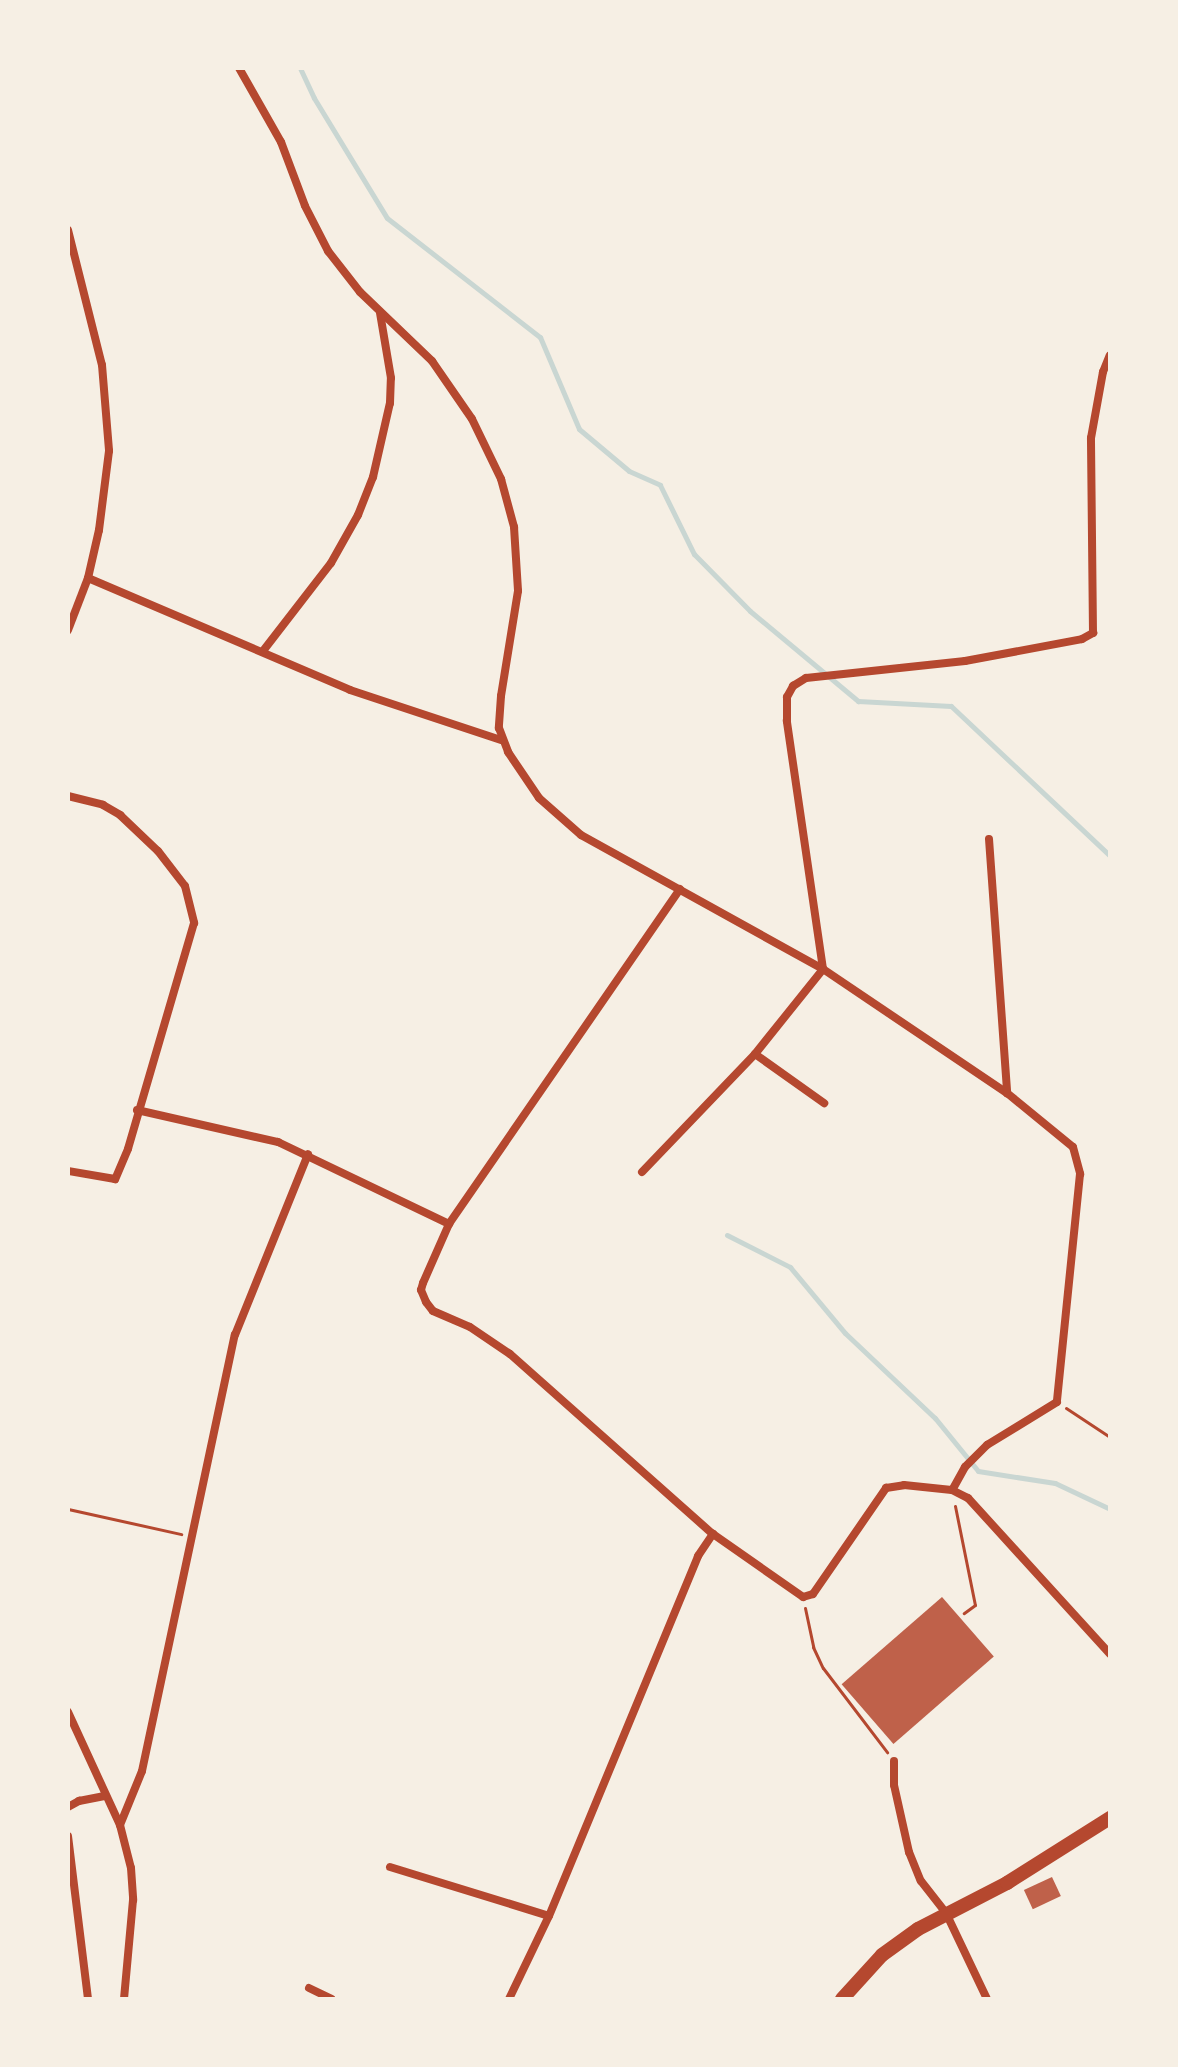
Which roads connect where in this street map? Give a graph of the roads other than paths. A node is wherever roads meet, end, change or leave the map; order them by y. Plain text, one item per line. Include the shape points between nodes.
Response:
1 (239, 68) edge
2 (68, 230) edge
3 (380, 312) junction
4 (1110, 355) edge
5 (88, 578) junction
6 (68, 630) edge
7 (263, 651) junction
8 (501, 740) junction
9 (68, 796) edge
10 (989, 839) dead end
11 (680, 889) junction
12 (823, 969) junction
13 (755, 1054) junction
14 (1007, 1093) junction
15 (824, 1103) dead end
16 (137, 1110) junction
17 (308, 1154) junction
18 (68, 1171) edge
19 (642, 1172) dead end
20 (449, 1224) junction
21 (952, 1490) junction
22 (713, 1534) junction
23 (1110, 1654) edge
24 (68, 1712) edge
25 (894, 1761) road end
26 (105, 1796) junction
27 (68, 1807) edge
28 (1110, 1818) edge
29 (120, 1825) junction
30 (68, 1836) edge
31 (390, 1867) dead end
32 (946, 1913) junction
33 (549, 1916) junction
34 (309, 1988) dead end
35 (88, 1999) edge
36 (124, 1999) edge
37 (332, 1999) edge
38 (509, 1999) edge
39 (842, 1999) edge
40 (987, 1999) edge

1 - 3 street via 281,142 328,251
2 - 5 street via 94,329 108,419 106,485
3 - 7 street via 390,403 373,477 331,563
3 - 8 street via 416,344 453,389 484,442 508,500 518,591 501,696
4 - 12 street via 1091,438 1096,625 1089,638 965,661 806,678 790,691 787,721
5 - 6 street
5 - 7 street
7 - 8 street via 350,690
8 - 11 street via 539,798 562,822
9 - 16 street via 120,815 173,867 192,902 192,940
10 - 14 street
11 - 12 street
11 - 20 street
12 - 13 street
12 - 14 street
13 - 15 street
13 - 19 street
14 - 21 street via 1064,1136 1080,1174 1057,1402 987,1445
16 - 17 street via 278,1142
16 - 18 street via 115,1179
17 - 20 street
17 - 29 street via 235,1335 142,1771
20 - 22 street via 423,1283 422,1296 433,1311 470,1327 510,1354
21 - 22 street via 886,1488 813,1594 803,1597
21 - 23 street via 968,1498
22 - 33 street via 698,1556
24 - 26 street
25 - 32 street via 909,1852 921,1881
26 - 27 street
26 - 29 street
28 - 32 main road via 1018,1877
29 - 36 street via 133,1900
30 - 35 street
31 - 33 street
32 - 39 main road via 882,1955
32 - 40 street
33 - 38 street
34 - 37 street

